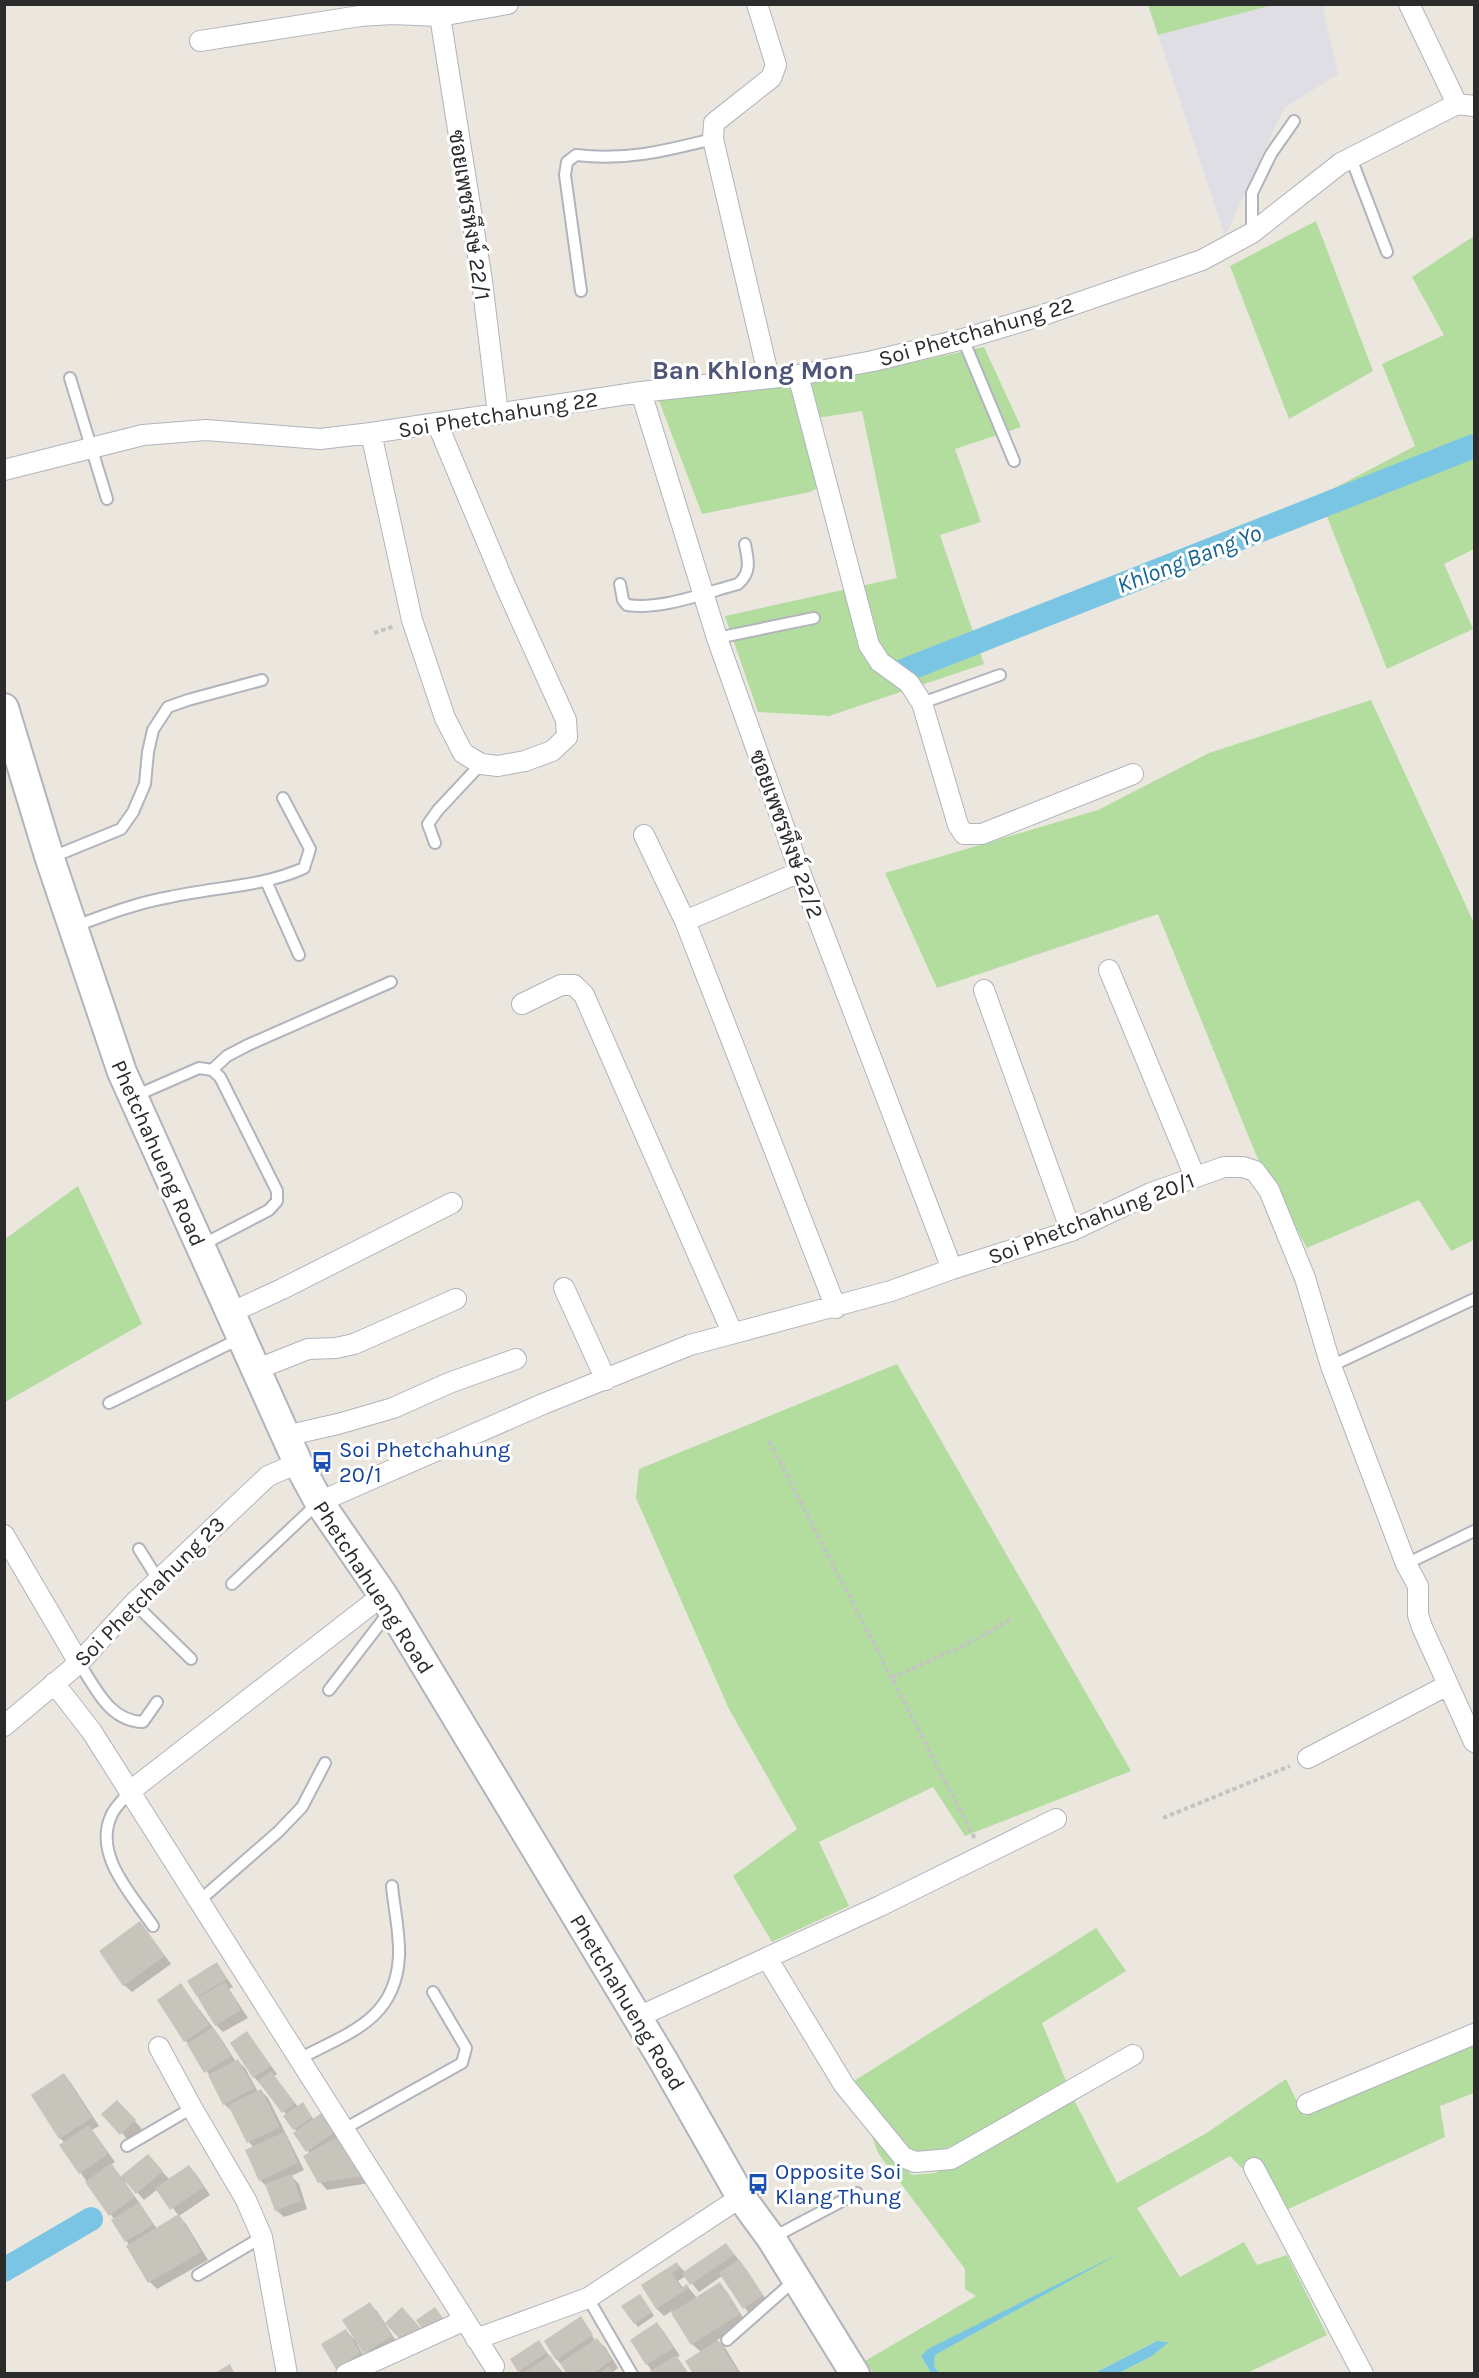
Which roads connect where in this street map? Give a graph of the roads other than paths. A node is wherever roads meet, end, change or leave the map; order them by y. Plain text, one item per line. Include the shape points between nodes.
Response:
1 (508, 4) edge
2 (758, 4) edge
3 (1409, 4) edge
4 (440, 16) junction
5 (200, 41) dead end
6 (1466, 105) edge
7 (1293, 121) dead end
8 (713, 139) junction
9 (1351, 158) junction
10 (1252, 232) junction
11 (1387, 252) dead end
12 (581, 291) dead end
13 (963, 339) junction
14 (798, 375) junction
15 (70, 378) dead end
16 (769, 378) junction
17 (641, 392) junction
18 (498, 414) junction
19 (437, 423) junction
20 (371, 433) junction
21 (92, 449) junction
22 (1014, 461) dead end
23 (4, 470) edge
24 (107, 499) dead end
25 (746, 544) dead end
26 (620, 584) dead end
27 (703, 594) junction
28 (814, 618) dead end
29 (717, 638) junction
30 (1000, 675) dead end
31 (262, 680) dead end
32 (922, 703) junction
33 (4, 708) edge
34 (482, 764) junction
35 (1133, 774) dead end
36 (283, 798) dead end
37 (644, 835) dead end
38 (435, 843) dead end
39 (50, 859) junction
40 (800, 872) junction
41 (266, 881) junction
42 (685, 921) junction
43 (73, 927) junction
44 (300, 955) dead end
45 (1109, 970) dead end
46 (391, 982) dead end
47 (984, 990) dead end
48 (522, 1004) dead end
49 (212, 1070) junction
50 (133, 1097) junction
51 (1195, 1177) junction
52 (452, 1203) dead end
53 (1071, 1230) junction
54 (200, 1246) junction
55 (952, 1269) junction
56 (564, 1288) dead end
57 (456, 1299) dead end
58 (1474, 1299) edge
59 (836, 1308) junction
60 (236, 1325) junction
61 (732, 1332) junction
62 (516, 1359) dead end
63 (1331, 1366) junction
64 (255, 1370) junction
65 (606, 1380) junction
66 (109, 1403) dead end
67 (285, 1436) junction
68 (298, 1463) junction
69 (319, 1503) junction
70 (1474, 1531) edge
71 (4, 1535) edge
72 (139, 1550) dead end
73 (1406, 1564) junction
74 (159, 1581) junction
75 (232, 1584) dead end
76 (387, 1602) junction
77 (134, 1603) junction
78 (191, 1659) dead end
79 (78, 1663) junction
80 (54, 1683) junction
81 (1448, 1685) junction
82 (329, 1690) dead end
83 (157, 1702) dead end
84 (6, 1721) edge
85 (1474, 1742) edge
86 (1308, 1758) road end
87 (325, 1763) dead end
88 (129, 1792) junction
89 (1056, 1819) dead end
90 (392, 1886) dead end
91 (199, 1901) junction
92 (153, 1926) dead end
93 (767, 1958) junction
94 (434, 1992) dead end
95 (638, 2017) junction
96 (1474, 2034) edge
97 (159, 2046) dead end
98 (1133, 2055) dead end
99 (299, 2059) junction
100 (1307, 2104) dead end
101 (192, 2108) junction
102 (344, 2130) junction
103 (127, 2146) dead end
104 (1254, 2168) dead end
105 (857, 2193) dead end
106 (741, 2197) junction
107 (262, 2237) junction
108 (771, 2238) junction
109 (198, 2275) dead end
110 (796, 2278) junction
111 (588, 2298) junction
112 (465, 2320) junction
113 (476, 2338) junction
114 (727, 2340) dead end
115 (493, 2371) edge
116 (287, 2373) edge
117 (346, 2373) edge
118 (632, 2373) edge
119 (855, 2373) edge
120 (1363, 2373) edge

1 - 4 street
2 - 8 street via 776,65 771,78 714,123
3 - 6 street
4 - 5 street via 360,16
4 - 18 street, ซอยเพชรหึงษ์ 22/1 via 482,281
6 - 9 street, Soi Phetchahung 22
7 - 10 lane via 1252,193
8 - 12 lane via 642,156 576,155 567,162 565,175
8 - 16 street
9 - 10 street, Soi Phetchahung 22
9 - 11 lane
10 - 13 street, Soi Phetchahung 22 via 1202,260
13 - 14 street, Soi Phetchahung 22
13 - 22 lane
14 - 16 street, Soi Phetchahung 22
14 - 32 street via 869,645 880,662 909,683
15 - 21 lane
16 - 17 street, Soi Phetchahung 22
17 - 18 street, Soi Phetchahung 22
17 - 27 street, ซอยเพชรหึงษ์ 22/2
18 - 19 street, Soi Phetchahung 22
19 - 20 street, Soi Phetchahung 22
19 - 34 street via 566,720 567,737 552,751 525,761 498,766
20 - 21 street, Soi Phetchahung 22 via 320,439 174,431
20 - 34 street via 412,620 445,718 463,753
21 - 23 street, Soi Phetchahung 22
21 - 24 lane
25 - 27 lane via 749,567 745,578 738,584
26 - 27 lane via 623,600 635,606
27 - 29 street, ซอยเพชรหึงษ์ 22/2
28 - 29 lane
29 - 40 street, ซอยเพชรหึงษ์ 22/2
30 - 32 lane
31 - 39 lane via 168,707 153,730 145,784 121,830
32 - 35 street via 964,834 982,834
33 - 39 main road, Phetchahueng Road
34 - 38 lane via 428,824
36 - 41 lane via 310,849 304,868
37 - 42 street
39 - 43 main road, Phetchahueng Road
40 - 42 street
40 - 55 street, ซอยเพชรหึงษ์ 22/2
41 - 43 lane via 171,896
41 - 44 lane
42 - 59 street
43 - 50 main road, Phetchahueng Road
45 - 51 street
46 - 49 lane via 248,1045
47 - 53 street
48 - 61 street via 561,985 574,985 584,995
49 - 50 lane via 199,1068
49 - 54 lane via 220,1077 277,1191 278,1201
50 - 54 main road, Phetchahueng Road
51 - 53 street, Soi Phetchahung 20/1
51 - 63 street, Soi Phetchahung 20/1 via 1224,1167 1243,1167 1255,1172 1269,1190 1305,1278
52 - 60 street via 282,1289
53 - 55 street, Soi Phetchahung 20/1
54 - 60 main road, Phetchahueng Road
55 - 59 street, Soi Phetchahung 20/1
56 - 65 street
57 - 64 street via 354,1344 308,1349
58 - 63 lane
59 - 61 street, Soi Phetchahung 20/1
60 - 64 main road, Phetchahueng Road
60 - 66 lane
61 - 65 street, Soi Phetchahung 20/1
62 - 67 street via 393,1408
63 - 73 street, Soi Phetchahung 20/1
64 - 67 main road, Phetchahueng Road
65 - 69 street, Soi Phetchahung 20/1
67 - 68 main road, Phetchahueng Road
68 - 69 main road, Phetchahueng Road
68 - 74 street, Soi Phetchahung 23 via 268,1476
69 - 75 lane
69 - 76 main road, Phetchahueng Road
70 - 73 lane
71 - 79 street
72 - 74 lane
73 - 81 street, Soi Phetchahung 20/1 via 1418,1586 1420,1621
74 - 77 street, Soi Phetchahung 23
76 - 82 lane
76 - 88 street
76 - 95 main road, Phetchahueng Road
77 - 78 lane
77 - 79 street, Soi Phetchahung 23
79 - 80 street, Soi Phetchahung 23
79 - 83 lane via 113,1713 129,1722 142,1722
80 - 84 street, Soi Phetchahung 23
80 - 88 street via 92,1732
81 - 85 street, Soi Phetchahung 20/1
81 - 86 street
87 - 91 lane via 302,1807
88 - 91 street
88 - 92 lane via 112,1814 106,1835 110,1861
89 - 93 street
90 - 99 lane via 399,1955 384,2007 355,2030
91 - 99 street
93 - 95 street
93 - 98 street via 844,2085 903,2157 915,2162 951,2159
94 - 102 lane via 466,2048 462,2063
95 - 106 main road, Phetchahueng Road
96 - 100 street
97 - 101 street
99 - 102 street
101 - 103 lane
101 - 107 street via 246,2200
102 - 112 street
104 - 120 street
105 - 108 lane
106 - 108 main road, Phetchahueng Road
106 - 111 street
107 - 109 lane
107 - 116 street
108 - 110 main road, Phetchahueng Road
110 - 114 lane
110 - 119 main road, Phetchahueng Road
111 - 113 street
111 - 118 lane
112 - 113 street
112 - 117 street
113 - 115 street

